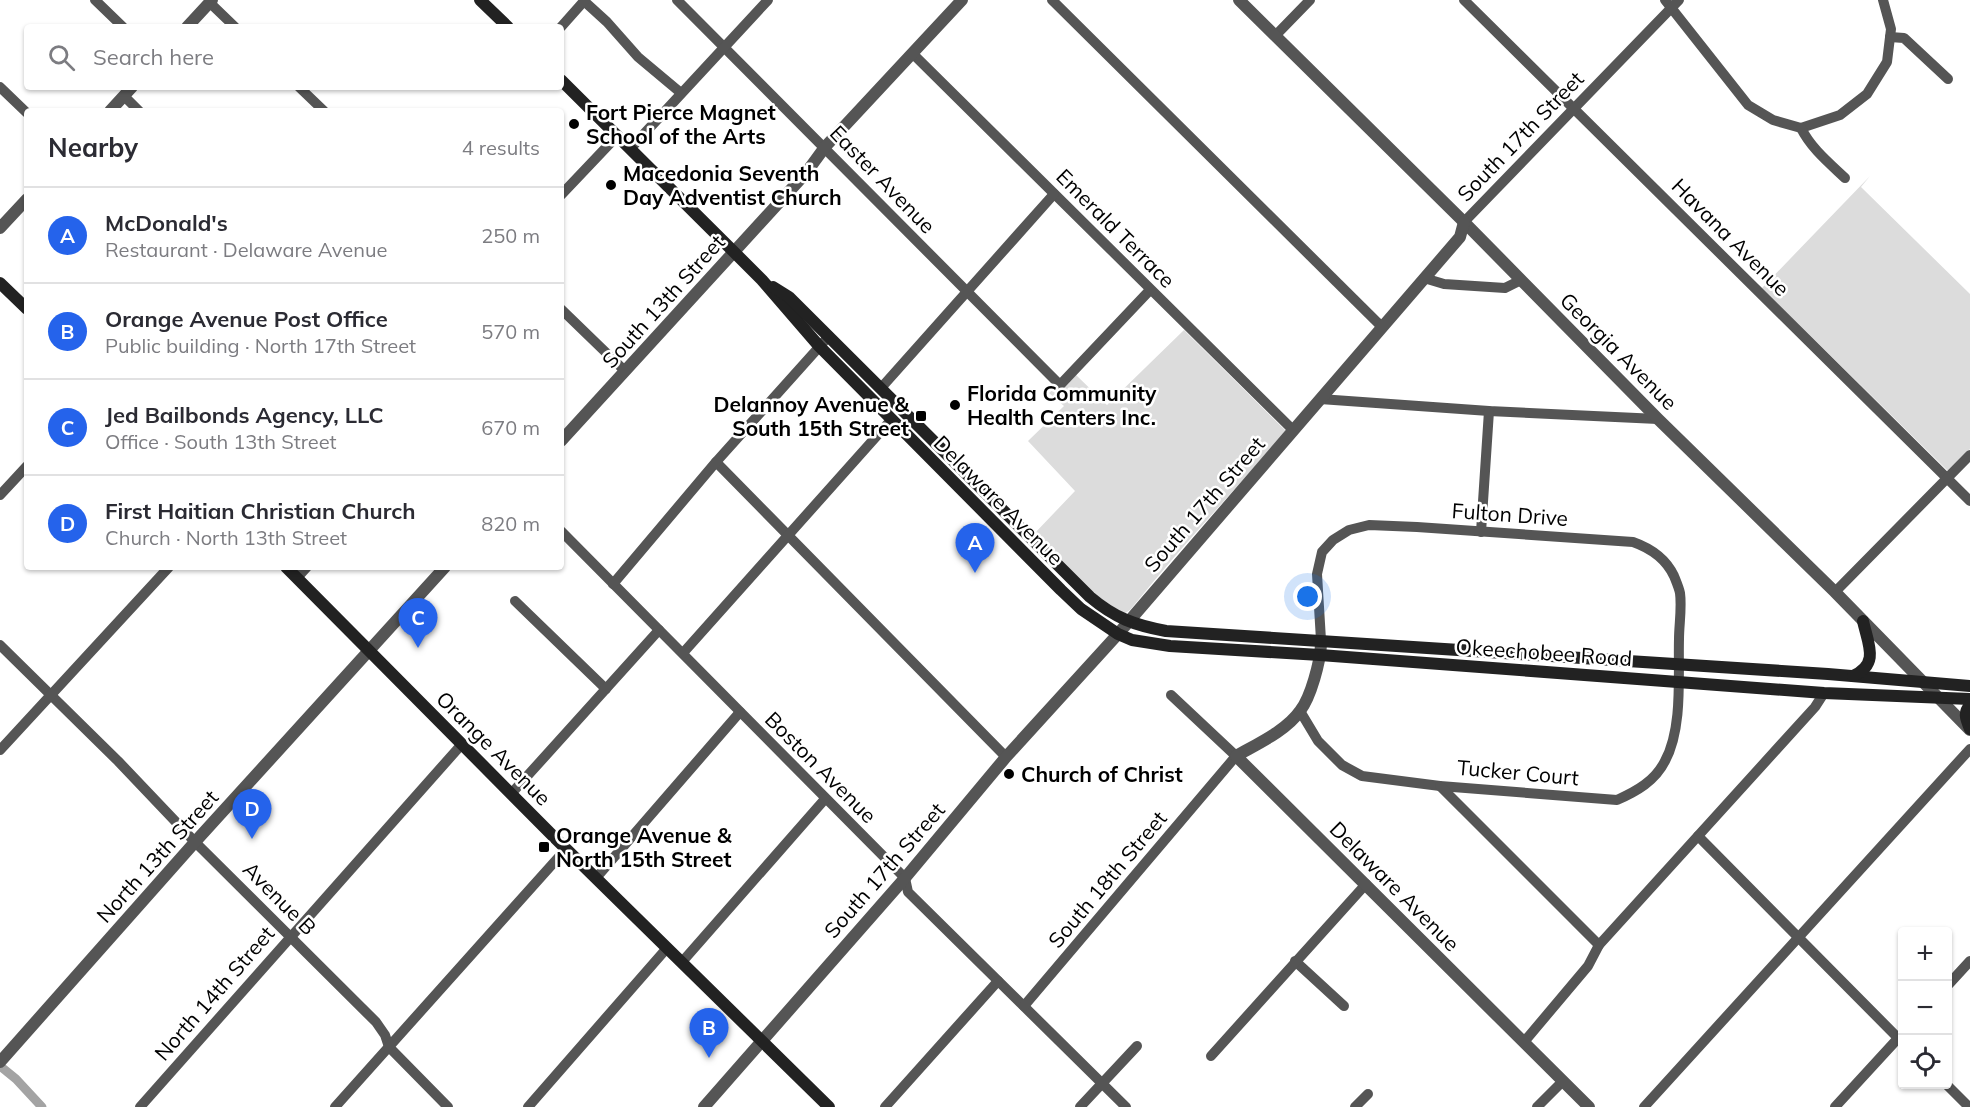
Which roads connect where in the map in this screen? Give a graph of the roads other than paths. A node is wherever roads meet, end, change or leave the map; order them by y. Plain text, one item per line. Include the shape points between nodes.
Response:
1 (95, 0) edge
2 (480, 0) edge
3 (585, 0) edge
4 (678, 0) edge
5 (768, 0) edge
6 (962, 0) edge
7 (1052, 0) edge
8 (1239, 0) edge
9 (1310, 0) edge
10 (1464, 0) edge
11 (1883, 0) edge
12 (211, 1) edge
13 (1672, 2) edge
14 (120, 24) edge
15 (190, 24) edge
16 (233, 24) edge
17 (505, 24) edge
18 (564, 24) edge
19 (1275, 36) junction
20 (1890, 37) junction
21 (724, 47) junction
22 (912, 53) junction
23 (1948, 79) dead end
24 (564, 83) edge
25 (0, 87) edge
26 (302, 90) edge
27 (128, 92) edge
28 (681, 93) junction
29 (113, 108) edge
30 (137, 108) edge
31 (321, 108) edge
32 (1573, 108) junction
33 (24, 110) edge
34 (1801, 128) junction
35 (617, 136) junction
36 (825, 147) junction
37 (630, 149) junction
38 (1845, 178) dead end
39 (564, 192) edge
40 (1054, 194) junction
41 (24, 202) edge
42 (1464, 222) junction
43 (0, 228) edge
44 (734, 252) junction
45 (1424, 278) junction
46 (762, 280) junction
47 (1521, 280) junction
48 (0, 282) edge
49 (1150, 290) junction
50 (967, 293) junction
51 (24, 306) edge
52 (564, 312) edge
53 (1382, 327) junction
54 (829, 336) junction
55 (819, 346) junction
56 (625, 371) junction
57 (880, 388) junction
58 (1320, 399) junction
59 (1489, 411) junction
60 (1658, 419) junction
61 (891, 420) junction
62 (1293, 430) junction
63 (564, 438) edge
64 (1970, 455) edge
65 (716, 462) junction
66 (24, 469) edge
67 (1947, 478) junction
68 (0, 495) edge
69 (1970, 501) edge
70 (1481, 532) junction
71 (564, 534) edge
72 (789, 535) junction
73 (166, 570) edge
74 (289, 570) edge
75 (304, 570) edge
76 (442, 570) edge
77 (297, 578) junction
78 (613, 584) junction
79 (1835, 592) junction
80 (515, 601) dead end
81 (1863, 621) junction
82 (1128, 622) junction
83 (659, 630) junction
84 (1118, 634) junction
85 (1321, 640) junction
86 (0, 645) edge
87 (369, 650) junction
88 (683, 653) junction
89 (1320, 655) junction
90 (1678, 664) junction
91 (1852, 677) junction
92 (1680, 681) junction
93 (1923, 683) junction
94 (1970, 686) edge
95 (606, 689) junction
96 (1824, 693) junction
97 (1171, 695) dead end
98 (51, 697) junction
99 (1936, 697) junction
100 (1970, 699) edge
101 (1970, 705) edge
102 (1300, 711) junction
103 (740, 712) junction
104 (1970, 730) edge
105 (462, 744) junction
106 (1970, 749) edge
107 (0, 750) edge
108 (1236, 756) junction
109 (1006, 757) junction
110 (1440, 786) junction
111 (511, 794) junction
112 (825, 799) junction
113 (1698, 836) junction
114 (195, 842) junction
115 (566, 849) junction
116 (596, 878) junction
117 (905, 878) junction
118 (1366, 884) junction
119 (291, 935) junction
120 (1798, 936) junction
121 (1599, 945) junction
122 (667, 948) junction
123 (1970, 961) edge
124 (682, 962) junction
125 (1295, 962) junction
126 (998, 981) junction
127 (1951, 981) edge
128 (1024, 1006) junction
129 (1344, 1006) dead end
130 (1898, 1035) edge
131 (762, 1040) junction
132 (1898, 1041) edge
133 (1524, 1042) junction
134 (1137, 1046) dead end
135 (389, 1047) junction
136 (1211, 1056) dead end
137 (0, 1061) edge
138 (1563, 1081) junction
139 (1102, 1083) junction
140 (1951, 1089) edge
141 (1368, 1094) dead end
142 (140, 1107) edge
143 (335, 1107) edge
144 (448, 1107) edge
145 (528, 1107) edge
146 (704, 1107) edge
147 (829, 1107) edge
148 (885, 1107) edge
149 (1080, 1107) edge
150 (1126, 1107) edge
151 (1355, 1107) edge
152 (1537, 1107) edge
153 (1589, 1107) edge
154 (1644, 1107) edge
155 (1835, 1107) edge
156 (1969, 1107) edge

1 - 14 street
2 - 17 main road
3 - 18 street
3 - 28 street via 638,57
4 - 21 street, Easter Avenue
5 - 21 street
6 - 22 street, South 13th Street
7 - 53 street
8 - 19 street, Georgia Avenue
9 - 19 street
10 - 32 street, Havana Avenue
11 - 20 street
12 - 15 street
12 - 16 street
13 - 32 street, South 17th Street
13 - 34 street via 1748,105 1773,120
19 - 42 street, Georgia Avenue
20 - 23 street via 1904,38
20 - 34 street via 1887,62 1867,94 1840,116
21 - 28 street
21 - 36 street, Easter Avenue
22 - 36 street, South 13th Street
22 - 40 street, Emerald Terrace
24 - 35 main road, Delaware Avenue
25 - 33 street
26 - 31 street
27 - 29 street
27 - 30 street
28 - 37 street
32 - 42 street, South 17th Street
32 - 67 street, Havana Avenue
34 - 38 street via 1821,156
35 - 37 main road, Delaware Avenue
35 - 39 street
36 - 44 street, South 13th Street
36 - 50 street, Easter Avenue
37 - 44 main road, Delaware Avenue
40 - 49 street, Emerald Terrace
40 - 50 street
41 - 43 street
42 - 45 street, South 17th Street via 1460,237
42 - 47 street, Georgia Avenue
44 - 46 main road, Delaware Avenue
44 - 56 street, South 13th Street
45 - 47 street via 1444,284 1506,288
45 - 53 street, South 17th Street
46 - 54 main road, Delaware Avenue via 789,297
46 - 55 main road, Delaware Avenue
47 - 60 street, Georgia Avenue
48 - 51 main road
49 - 50 street, Easter Avenue via 1060,385
49 - 62 street, Emerald Terrace
50 - 57 street
52 - 56 street
53 - 58 street, South 17th Street
54 - 55 street
54 - 57 main road, Delaware Avenue
55 - 61 main road, Delaware Avenue
55 - 65 street
56 - 63 street, South 13th Street
57 - 82 main road, Delaware Avenue via 1090,597
58 - 59 street
58 - 62 street, South 17th Street
59 - 60 street
59 - 70 street
60 - 79 street, Georgia Avenue
61 - 72 street
61 - 84 main road, Delaware Avenue via 1081,609
62 - 82 street, South 17th Street
64 - 67 street
65 - 72 street
65 - 78 street
66 - 68 street
67 - 69 street, Havana Avenue
67 - 79 street
70 - 85 street, Fulton Drive via 1369,525 1349,530 1333,540 1322,552 1317,574
70 - 90 street, Fulton Drive via 1633,542 1649,548 1674,575 1680,593
71 - 78 street, Boston Avenue
72 - 88 street
72 - 109 street
73 - 98 street
74 - 77 main road, Orange Avenue
75 - 77 street
76 - 87 street
77 - 87 main road, Orange Avenue
78 - 83 street, Boston Avenue
79 - 81 street, Georgia Avenue
80 - 95 street
81 - 91 main road via 1871,658 1869,665
81 - 93 street, Georgia Avenue
82 - 84 street, South 17th Street
82 - 85 main road, Okeechobee Road via 1166,631
83 - 88 street, Boston Avenue
83 - 95 street
84 - 89 main road, Okeechobee Road via 1170,646
84 - 109 street, South 17th Street
85 - 89 street, South 18th Street
85 - 90 main road, Okeechobee Road
86 - 98 street, Avenue B
87 - 105 main road, Orange Avenue
87 - 114 street, North 13th Street
88 - 103 street, Boston Avenue
89 - 92 main road, Okeechobee Road
89 - 102 street, South 18th Street
90 - 91 main road, Okeechobee Road
90 - 92 street, Fulton Drive
91 - 93 main road, Okeechobee Road
92 - 96 main road, Okeechobee Road
92 - 110 street, Tucker Court via 1672,747 1664,763 1651,780 1617,800
93 - 94 main road, Okeechobee Road
93 - 99 street, Georgia Avenue
95 - 111 street
96 - 99 main road, Okeechobee Road
96 - 113 street
97 - 108 street, Delaware Avenue
98 - 107 street
98 - 114 street, Avenue B
99 - 100 main road, Okeechobee Road
99 - 104 street, Georgia Avenue
101 - 104 main road via 1965,716
102 - 108 street, South 18th Street via 1274,735
102 - 110 street, Tucker Court via 1318,741 1342,765 1362,776
103 - 112 street, Boston Avenue
103 - 116 street
105 - 111 main road, Orange Avenue
105 - 119 street, North 14th Street
106 - 120 street
108 - 118 street, Delaware Avenue
108 - 128 street, South 18th Street
109 - 117 street, South 17th Street
110 - 121 street
111 - 115 main road, Orange Avenue
112 - 117 street, Boston Avenue
112 - 124 street
113 - 120 street
113 - 121 street
114 - 119 street, Avenue B
114 - 137 street, North 13th Street
115 - 116 main road, Orange Avenue
115 - 135 street
116 - 122 main road, Orange Avenue
117 - 126 street, Boston Avenue via 908,892
117 - 131 street, South 17th Street
118 - 125 street
118 - 133 street, Delaware Avenue
119 - 135 street, Avenue B via 376,1022
119 - 142 street, North 14th Street
120 - 130 street
120 - 154 street
121 - 133 street via 1588,966
122 - 124 main road, Orange Avenue
122 - 145 street
123 - 127 street
124 - 131 main road, Orange Avenue
125 - 129 street
125 - 136 street
126 - 128 street, Boston Avenue
126 - 148 street
128 - 139 street, Boston Avenue
131 - 146 street, South 17th Street
131 - 147 main road, Orange Avenue
132 - 155 street
133 - 138 street, Delaware Avenue
134 - 139 street
135 - 143 street
135 - 144 street, Avenue B
138 - 152 street
138 - 153 street, Delaware Avenue
139 - 149 street
139 - 150 street, Boston Avenue
140 - 156 street
141 - 151 street

